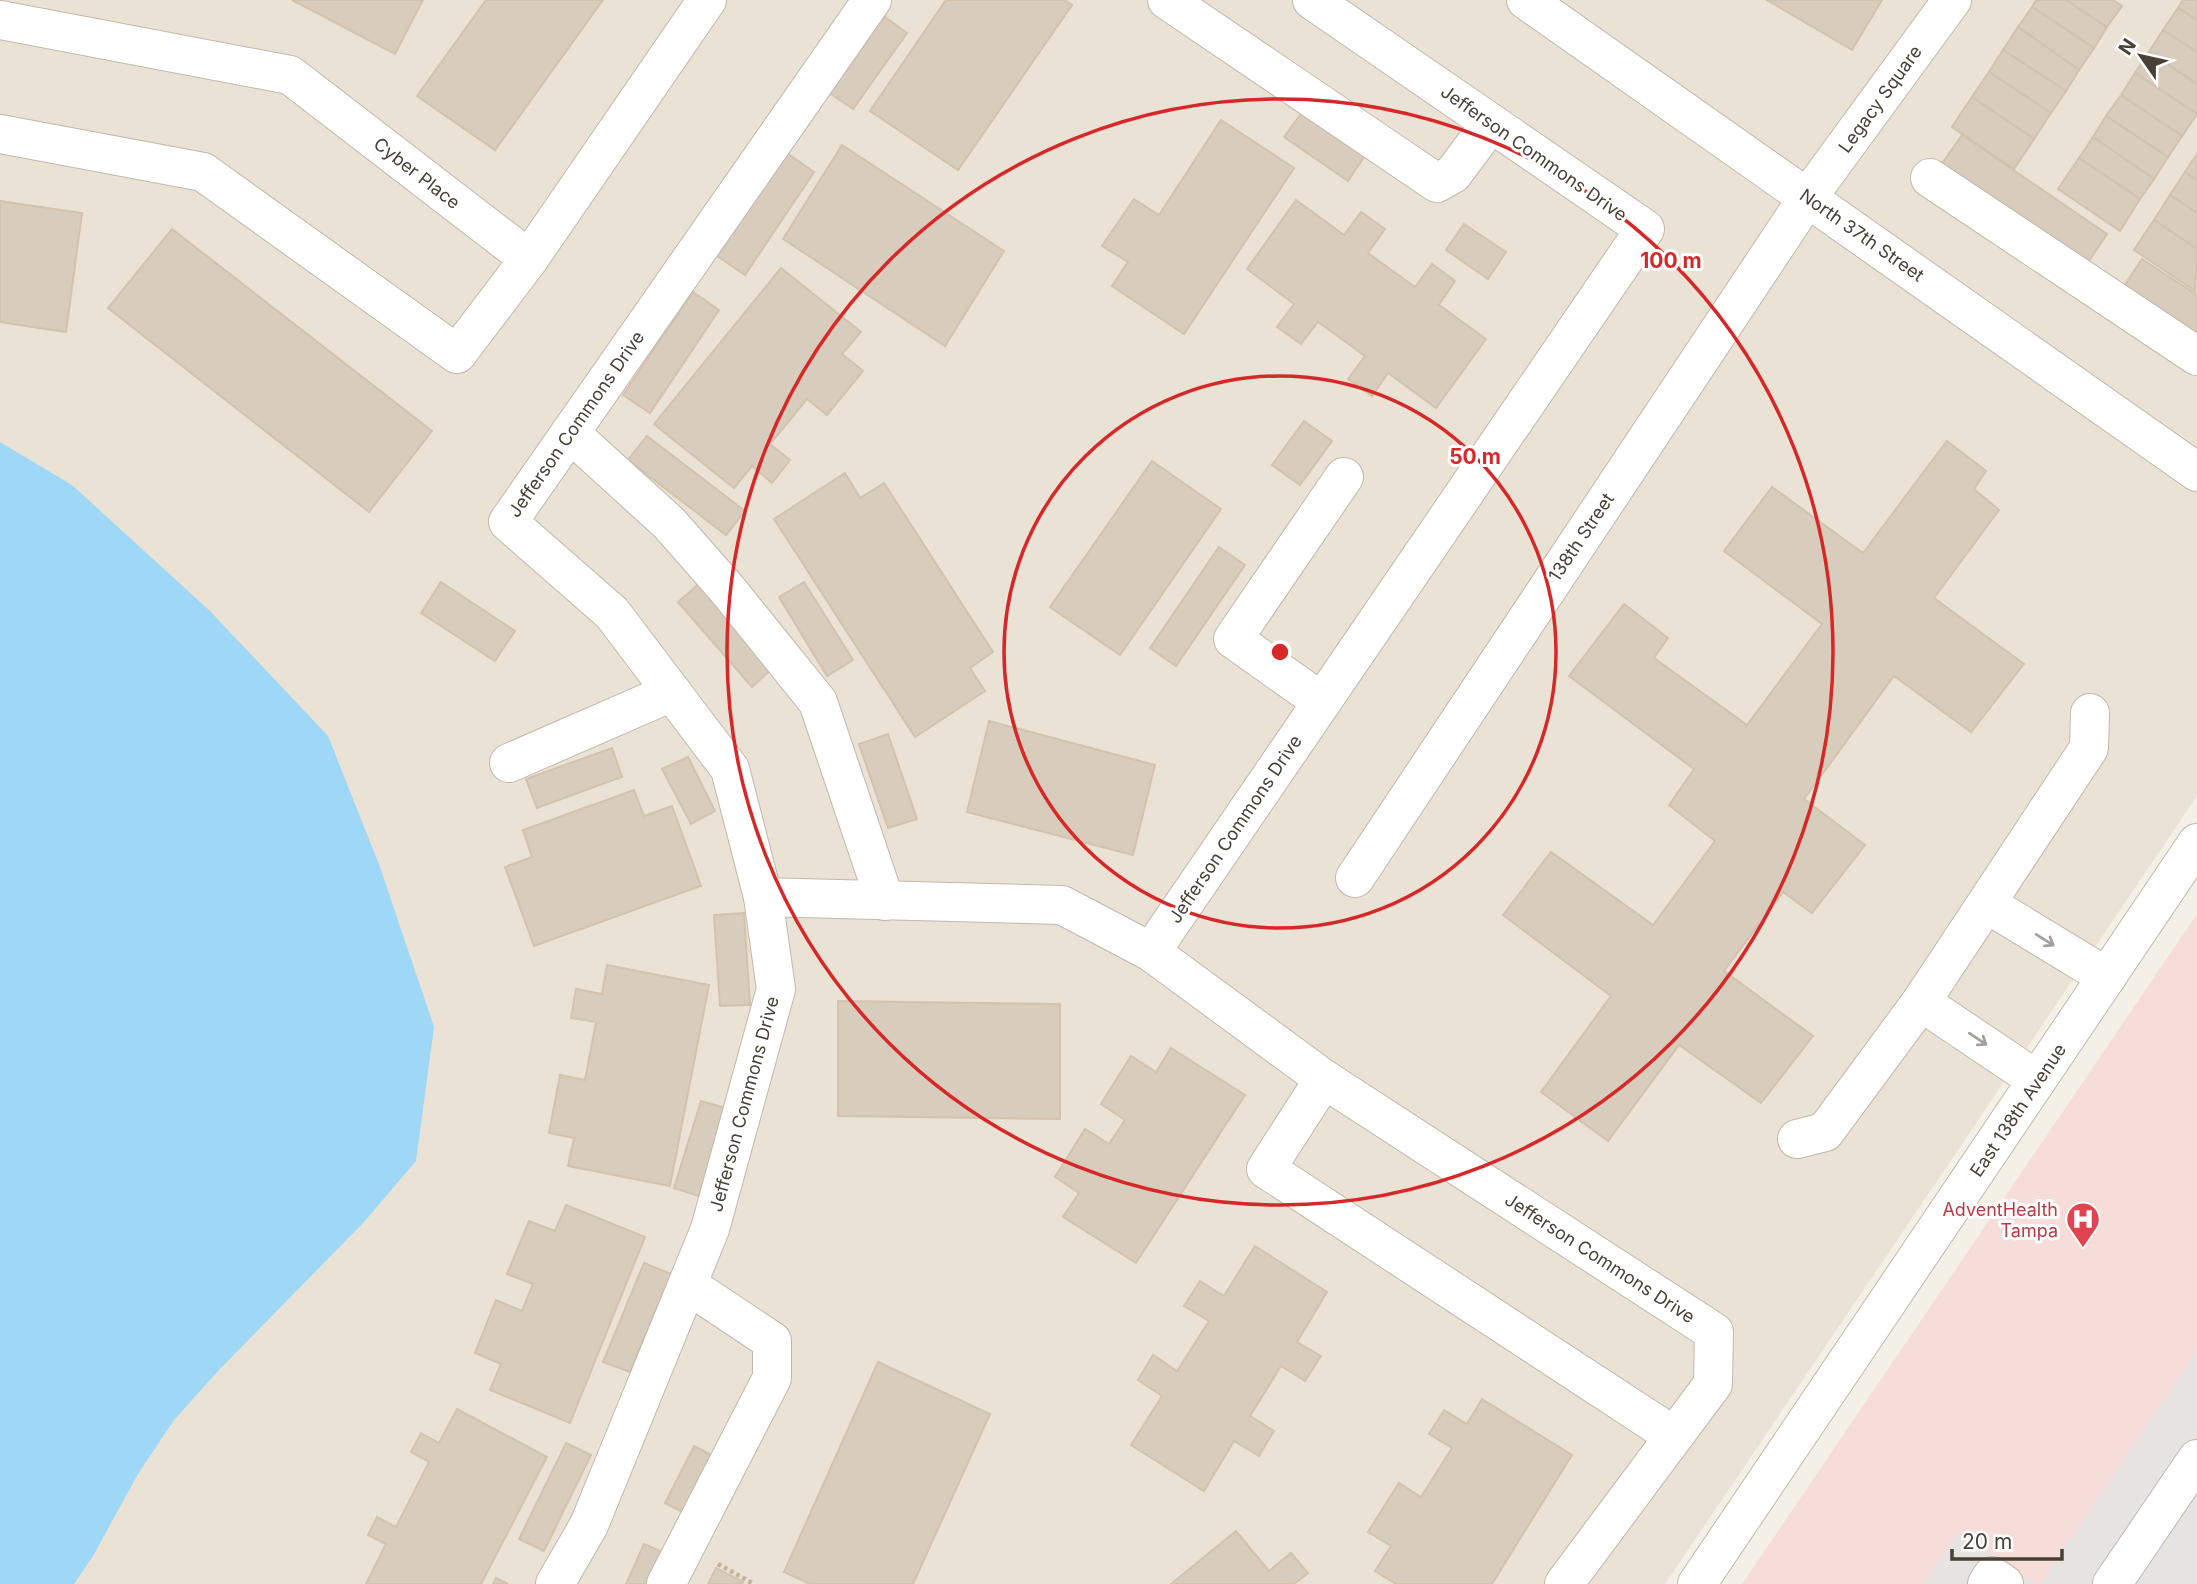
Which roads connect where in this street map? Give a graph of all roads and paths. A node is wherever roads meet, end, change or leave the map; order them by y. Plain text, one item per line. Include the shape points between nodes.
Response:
1 (707, 0) edge
2 (872, 0) edge
3 (1167, 0) edge
4 (1312, 0) edge
5 (1526, 0) edge
6 (1952, 0) edge
7 (0, 20) edge
8 (1491, 123) junction
9 (0, 134) edge
10 (1930, 178) dead end
11 (1808, 197) junction
12 (529, 259) junction
13 (2197, 356) edge
14 (570, 433) junction
15 (2197, 472) edge
16 (1344, 477) dead end
17 (672, 692) junction
18 (1322, 702) junction
19 (2090, 713) dead end
20 (509, 763) dead end
21 (2197, 844) edge
22 (1355, 877) dead end
23 (762, 897) junction
24 (885, 901) junction
25 (1987, 904) junction
26 (1151, 952) junction
27 (2107, 977) junction
28 (1921, 1002) junction
29 (1324, 1079) junction
30 (2037, 1080) junction
31 (1797, 1139) dead end
32 (688, 1285) junction
33 (1674, 1436) junction
34 (2197, 1459) edge
35 (555, 1584) edge
36 (666, 1584) edge
37 (1564, 1584) edge
38 (1697, 1584) edge
39 (1987, 1584) edge
40 (2004, 1584) edge
41 (2112, 1584) edge

1 - 12 street
2 - 14 street, Jefferson Commons Drive
3 - 8 street via 1437,183 1453,174
4 - 8 street, Jefferson Commons Drive
5 - 11 street, North 37th Street
6 - 11 street, Legacy Square
7 - 12 street, Cyber Place via 290,75
8 - 18 street, Jefferson Commons Drive via 1645,229
9 - 12 street via 203,172 457,354
10 - 13 street
11 - 15 street, North 37th Street
11 - 22 street, 138th Street
14 - 17 street, Jefferson Commons Drive via 508,522 612,612
14 - 24 street via 669,523 818,702
16 - 18 street via 1233,639
17 - 20 street
17 - 23 street, Jefferson Commons Drive via 730,769
18 - 26 street, Jefferson Commons Drive
19 - 25 street via 2089,748
21 - 27 street, East 138th Avenue
23 - 24 street
23 - 32 street, Jefferson Commons Drive via 776,989 710,1228
24 - 26 street via 1062,905
25 -> 27 street
25 - 28 street
26 - 29 street, Jefferson Commons Drive
27 - 30 street, East 138th Avenue
28 -> 30 street
28 - 31 street via 1825,1132
29 - 33 street, Jefferson Commons Drive via 1714,1332 1713,1384
29 - 33 street via 1266,1169
30 - 38 street, East 138th Avenue
32 - 35 street, Jefferson Commons Drive via 589,1525
32 - 36 street via 772,1341 772,1378
33 - 37 street, Jefferson Commons Drive
34 - 41 street
39 - 40 street via 1992,1576

